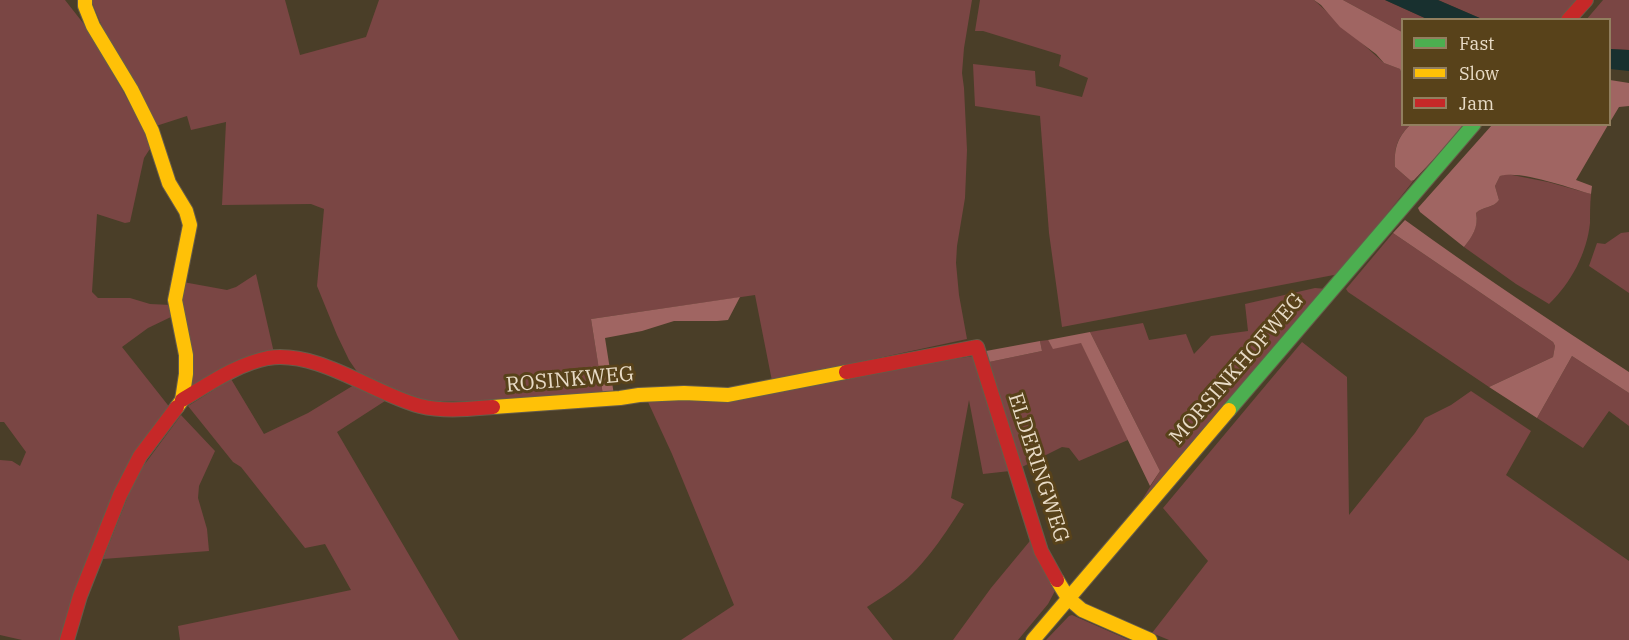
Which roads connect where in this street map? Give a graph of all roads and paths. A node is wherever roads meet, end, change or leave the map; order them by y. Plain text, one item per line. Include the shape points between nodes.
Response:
1 (85, 0) edge
2 (1586, 0) edge
3 (1570, 18) edge
4 (1472, 126) edge
5 (977, 347) joint
6 (182, 400) junction
7 (1068, 598) junction
8 (68, 640) edge
9 (1033, 640) edge
10 (1150, 640) edge

1 - 6 street via 93,26 132,89 152,131 190,225 175,300 186,356
2 - 3 street
4 - 7 street, MORSINKHOFWEG
5 - 6 street, ROSINKWEG via 728,395 650,394 438,410 417,406 320,366 281,357 237,369
5 - 7 street, ELDERINGWEG via 1041,551
6 - 8 street via 140,456 120,495 80,596
7 - 9 street, MORSINKHOFWEG
7 - 10 street via 1082,610

